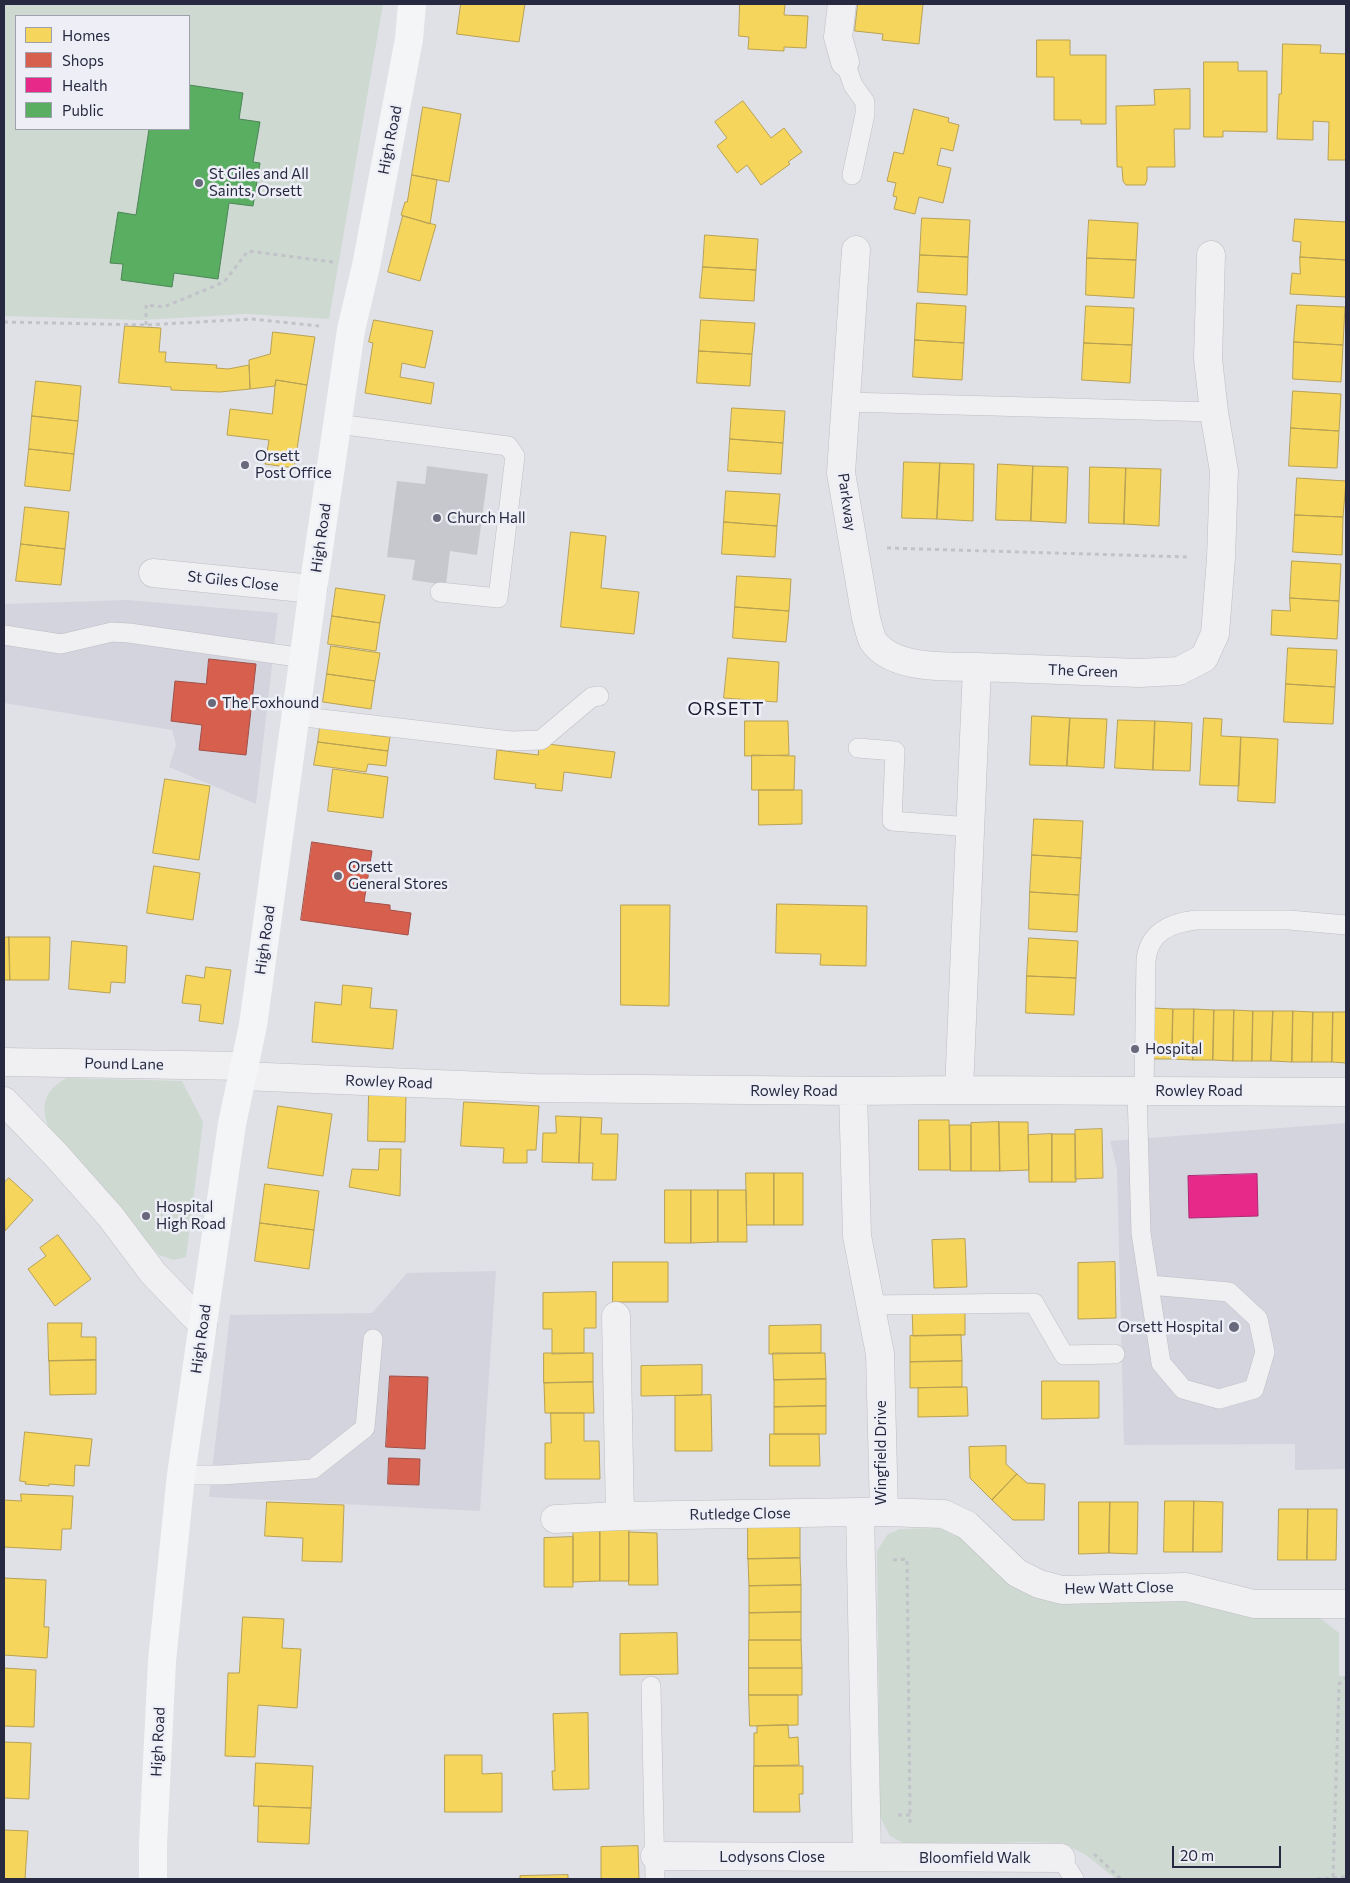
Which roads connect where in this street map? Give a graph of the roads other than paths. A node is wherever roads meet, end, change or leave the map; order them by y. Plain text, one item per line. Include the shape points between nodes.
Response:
1 (412, 4) edge
2 (842, 4) edge
3 (845, 62) joint
4 (852, 174) dead end
5 (856, 250) dead end
6 (1211, 256) dead end
7 (846, 402) junction
8 (1214, 412) junction
9 (337, 424) junction
10 (153, 573) dead end
11 (313, 589) junction
12 (440, 592) dead end
13 (4, 635) edge
14 (304, 658) junction
15 (977, 667) junction
16 (599, 696) dead end
17 (296, 716) junction
18 (858, 748) dead end
19 (970, 827) junction
20 (1346, 925) edge
21 (4, 1062) edge
22 (243, 1071) junction
23 (959, 1090) junction
24 (1140, 1090) junction
25 (853, 1091) junction
26 (1346, 1092) edge
27 (4, 1101) edge
28 (1150, 1285) junction
29 (871, 1306) junction
30 (616, 1316) dead end
31 (203, 1325) junction
32 (373, 1339) dead end
33 (1115, 1354) dead end
34 (181, 1475) junction
35 (872, 1512) junction
36 (620, 1516) junction
37 (555, 1519) dead end
38 (1346, 1604) edge
39 (651, 1686) dead end
40 (882, 1865) edge
41 (655, 1868) edge
42 (1068, 1869) edge
43 (152, 1879) edge

1 - 9 main road, High Road via 409,39 352,330
2 - 3 street via 838,37
3 - 4 lane via 853,85 865,102
5 - 7 street, Parkway
6 - 8 street, The Green via 1208,359
7 - 8 lane
7 - 15 street, Parkway via 841,472 866,618 873,641 890,656 916,664
8 - 15 street, The Green via 1224,471 1222,558 1215,634 1204,658 1179,671 1139,673
9 - 11 main road, High Road
9 - 12 lane via 508,446 515,456 498,598
10 - 11 street, St Giles Close
11 - 14 main road, High Road
13 - 14 lane via 62,644 112,632 129,633
14 - 17 main road, High Road
15 - 19 street
16 - 17 lane via 592,697 541,740 511,741
17 - 22 main road, High Road via 254,1025
18 - 19 lane via 894,751 892,821
19 - 23 street
20 - 24 lane via 1289,920 1196,920 1169,927 1154,937 1146,960
21 - 22 street, Pound Lane
22 - 25 street, Rowley Road via 534,1088
22 - 31 main road, High Road via 232,1124
23 - 24 street, Rowley Road
23 - 25 street, Rowley Road
24 - 26 street, Rowley Road
24 - 28 lane via 1142,1233
25 - 29 street, Wingfield Drive via 858,1236
27 - 31 street via 93,1196 153,1273
28 - 28 lane via 1161,1363 1183,1389 1219,1399 1254,1389 1265,1352 1258,1319 1229,1292
29 - 33 lane via 1034,1303 1064,1355
29 - 35 street, Wingfield Drive via 880,1354
30 - 36 street
31 - 34 main road, High Road
32 - 34 lane via 365,1428 313,1469
34 - 43 main road, High Road via 162,1661
35 - 36 street, Rutledge Close
35 - 38 street, Hew Watt Close via 944,1514 968,1525 1017,1572 1039,1584 1062,1590 1186,1587 1254,1604
35 - 40 street, Wingfield Drive via 861,1562
36 - 37 street, Rutledge Close
39 - 41 lane
40 - 41 street, Lodysons Close
40 - 42 street, Bloomfield Walk

